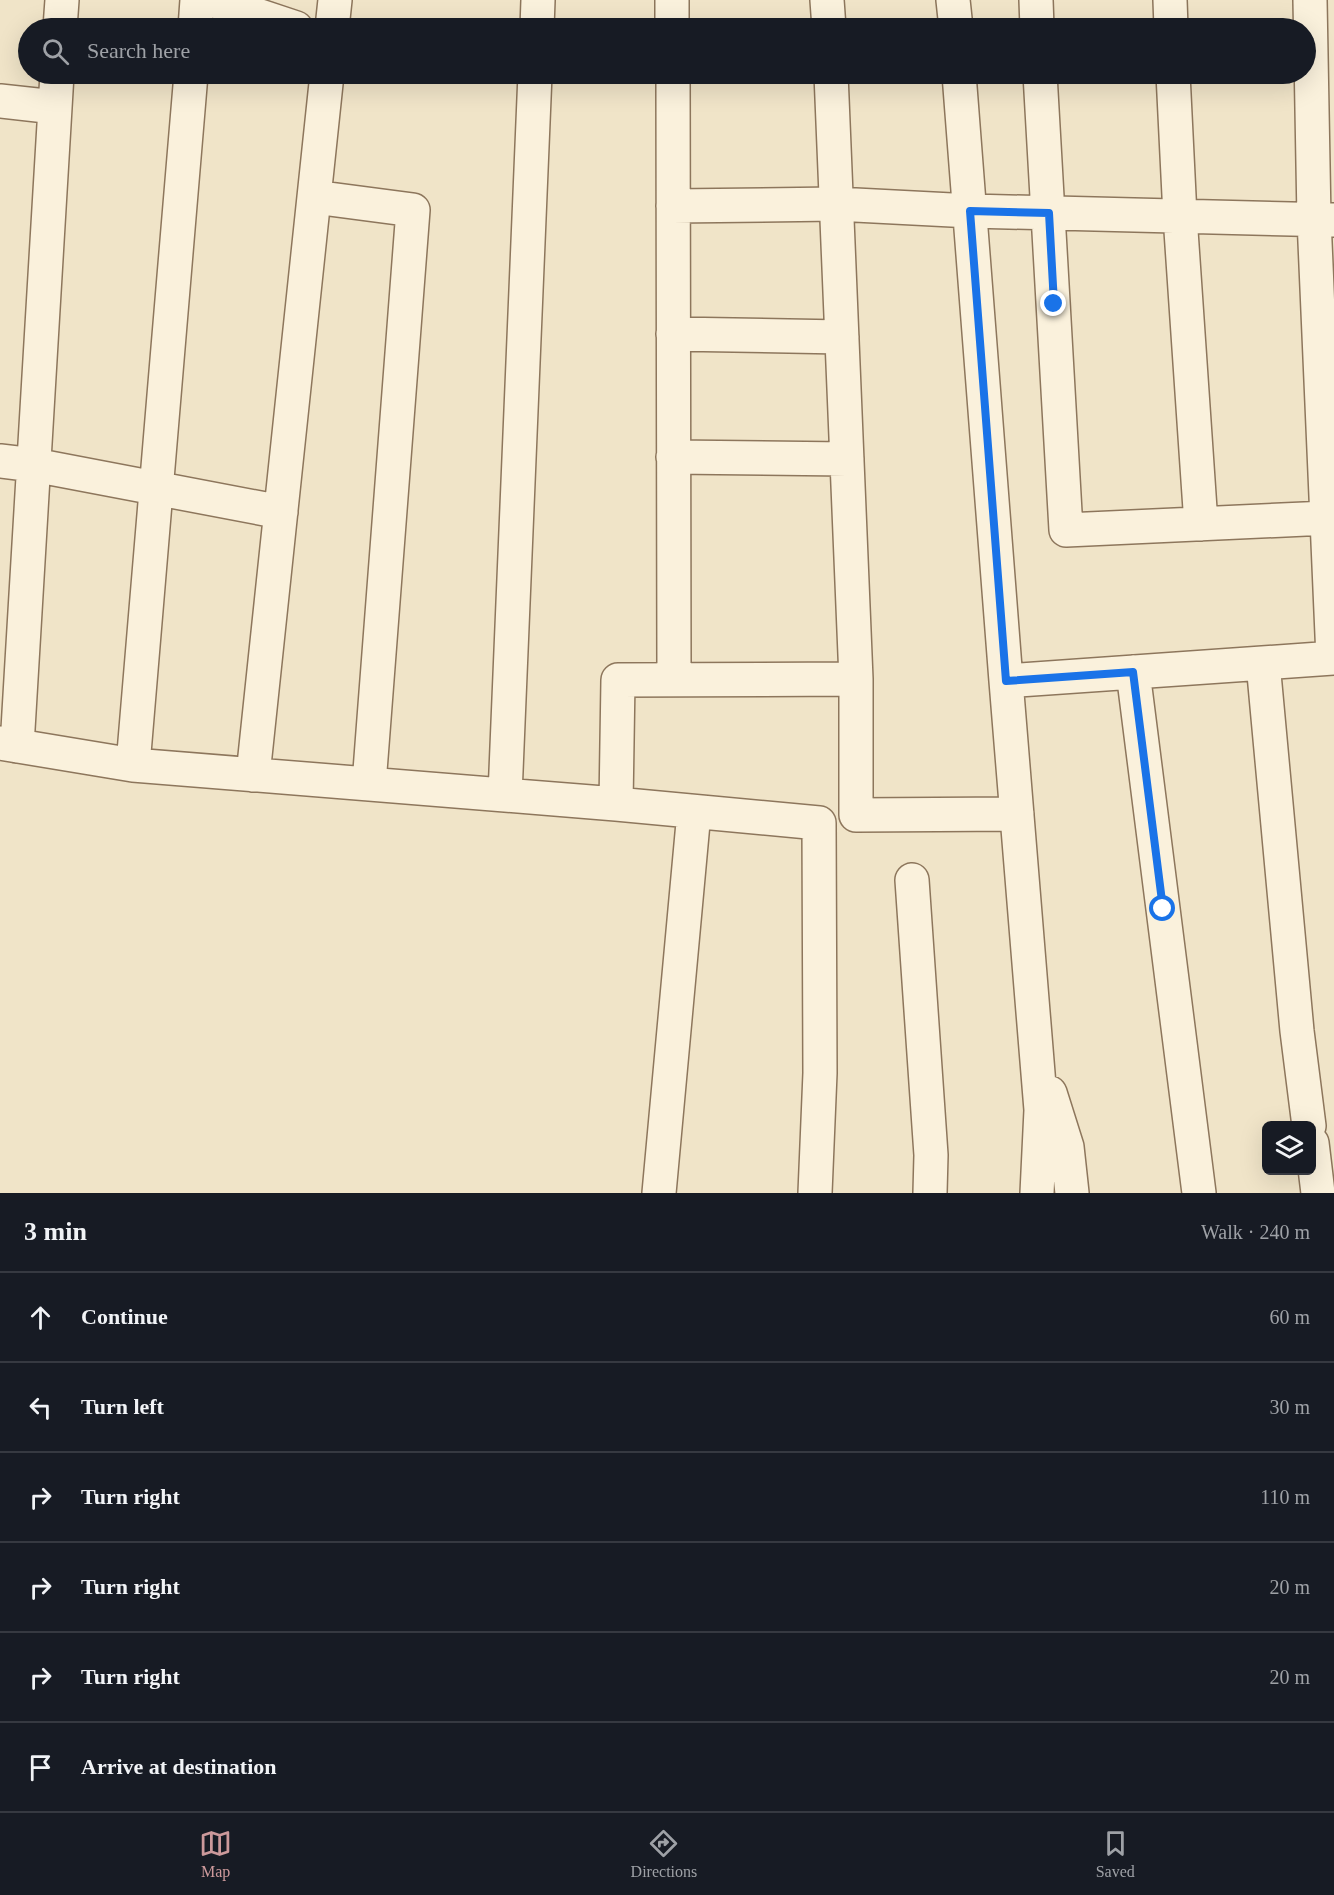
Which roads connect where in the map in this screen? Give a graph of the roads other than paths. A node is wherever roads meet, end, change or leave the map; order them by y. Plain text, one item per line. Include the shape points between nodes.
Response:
1 (62, 0) edge
2 (197, 0) edge
3 (212, 0) edge
4 (335, 0) edge
5 (538, 0) edge
6 (672, 0) edge
7 (828, 0) edge
8 (953, 0) edge
9 (1036, 0) edge
10 (1170, 0) edge
11 (1310, 0) edge
12 (61, 18) edge
13 (196, 18) edge
14 (266, 18) edge
15 (333, 18) edge
16 (537, 18) edge
17 (672, 18) edge
18 (829, 18) edge
19 (955, 18) edge
20 (1037, 18) edge
21 (1171, 18) edge
22 (1311, 18) edge
23 (56, 84) edge
24 (190, 84) edge
25 (326, 84) edge
26 (535, 84) edge
27 (673, 84) edge
28 (831, 84) edge
29 (960, 84) edge
30 (1041, 84) edge
31 (1173, 84) edge
32 (1315, 84) edge
33 (0, 101) edge
34 (55, 107) junction
35 (314, 197) junction
36 (836, 204) junction
37 (673, 206) junction
38 (970, 211) junction
39 (1049, 213) junction
40 (1180, 216) junction
41 (1324, 220) edge
42 (673, 334) junction
43 (842, 337) junction
44 (673, 457) junction
45 (847, 459) junction
46 (0, 461) edge
47 (34, 465) junction
48 (156, 488) junction
49 (281, 512) junction
50 (1201, 524) junction
51 (1330, 524) edge
52 (1333, 658) edge
53 (1263, 663) junction
54 (1133, 672) junction
55 (856, 679) junction
56 (674, 680) junction
57 (1006, 681) junction
58 (8, 744) edge
59 (133, 765) junction
60 (253, 775) junction
61 (369, 784) junction
62 (505, 795) junction
63 (616, 804) junction
64 (693, 812) junction
65 (1017, 814) junction
66 (912, 880) dead end
67 (1036, 1047) junction
68 (1308, 1121) edge
69 (1315, 1175) edge
70 (659, 1193) edge
71 (815, 1193) edge
72 (930, 1193) edge
73 (1037, 1193) edge
74 (1072, 1193) edge
75 (1198, 1193) edge
76 (1318, 1193) edge

1 - 12 street
2 - 13 street
3 - 14 street
4 - 15 street
5 - 16 street
6 - 17 street
7 - 18 street
8 - 19 street
9 - 20 street
10 - 21 street
11 - 22 street
23 - 34 street
24 - 48 street
25 - 35 street
26 - 62 street
27 - 37 street
28 - 36 street
29 - 38 street
30 - 39 street
31 - 40 street
32 - 41 street
33 - 34 street
34 - 47 street
35 - 49 street
35 - 61 street via 413,210
36 - 37 street
36 - 38 street
36 - 43 street
37 - 42 street
38 - 39 street
38 - 57 street
39 - 40 street
39 - 50 street via 1066,530
40 - 41 street
40 - 50 street
41 - 51 street
42 - 43 street
42 - 44 street
43 - 45 street
44 - 45 street
44 - 56 street
45 - 55 street
46 - 47 street
47 - 48 street
47 - 58 street
48 - 49 street
48 - 59 street
49 - 60 street
50 - 51 street
51 - 52 street
52 - 53 street
53 - 54 street
53 - 68 street
54 - 57 street
54 - 75 street
55 - 56 street
55 - 65 street via 856,815
56 - 63 street via 618,680
57 - 65 street
58 - 59 street
59 - 60 street
60 - 61 street
61 - 62 street
62 - 63 street
63 - 64 street
64 - 70 street
64 - 71 street via 819,823 820,1073
65 - 67 street
66 - 72 street via 931,1155
67 - 73 street via 1041,1110
67 - 74 street via 1067,1147
69 - 76 street

